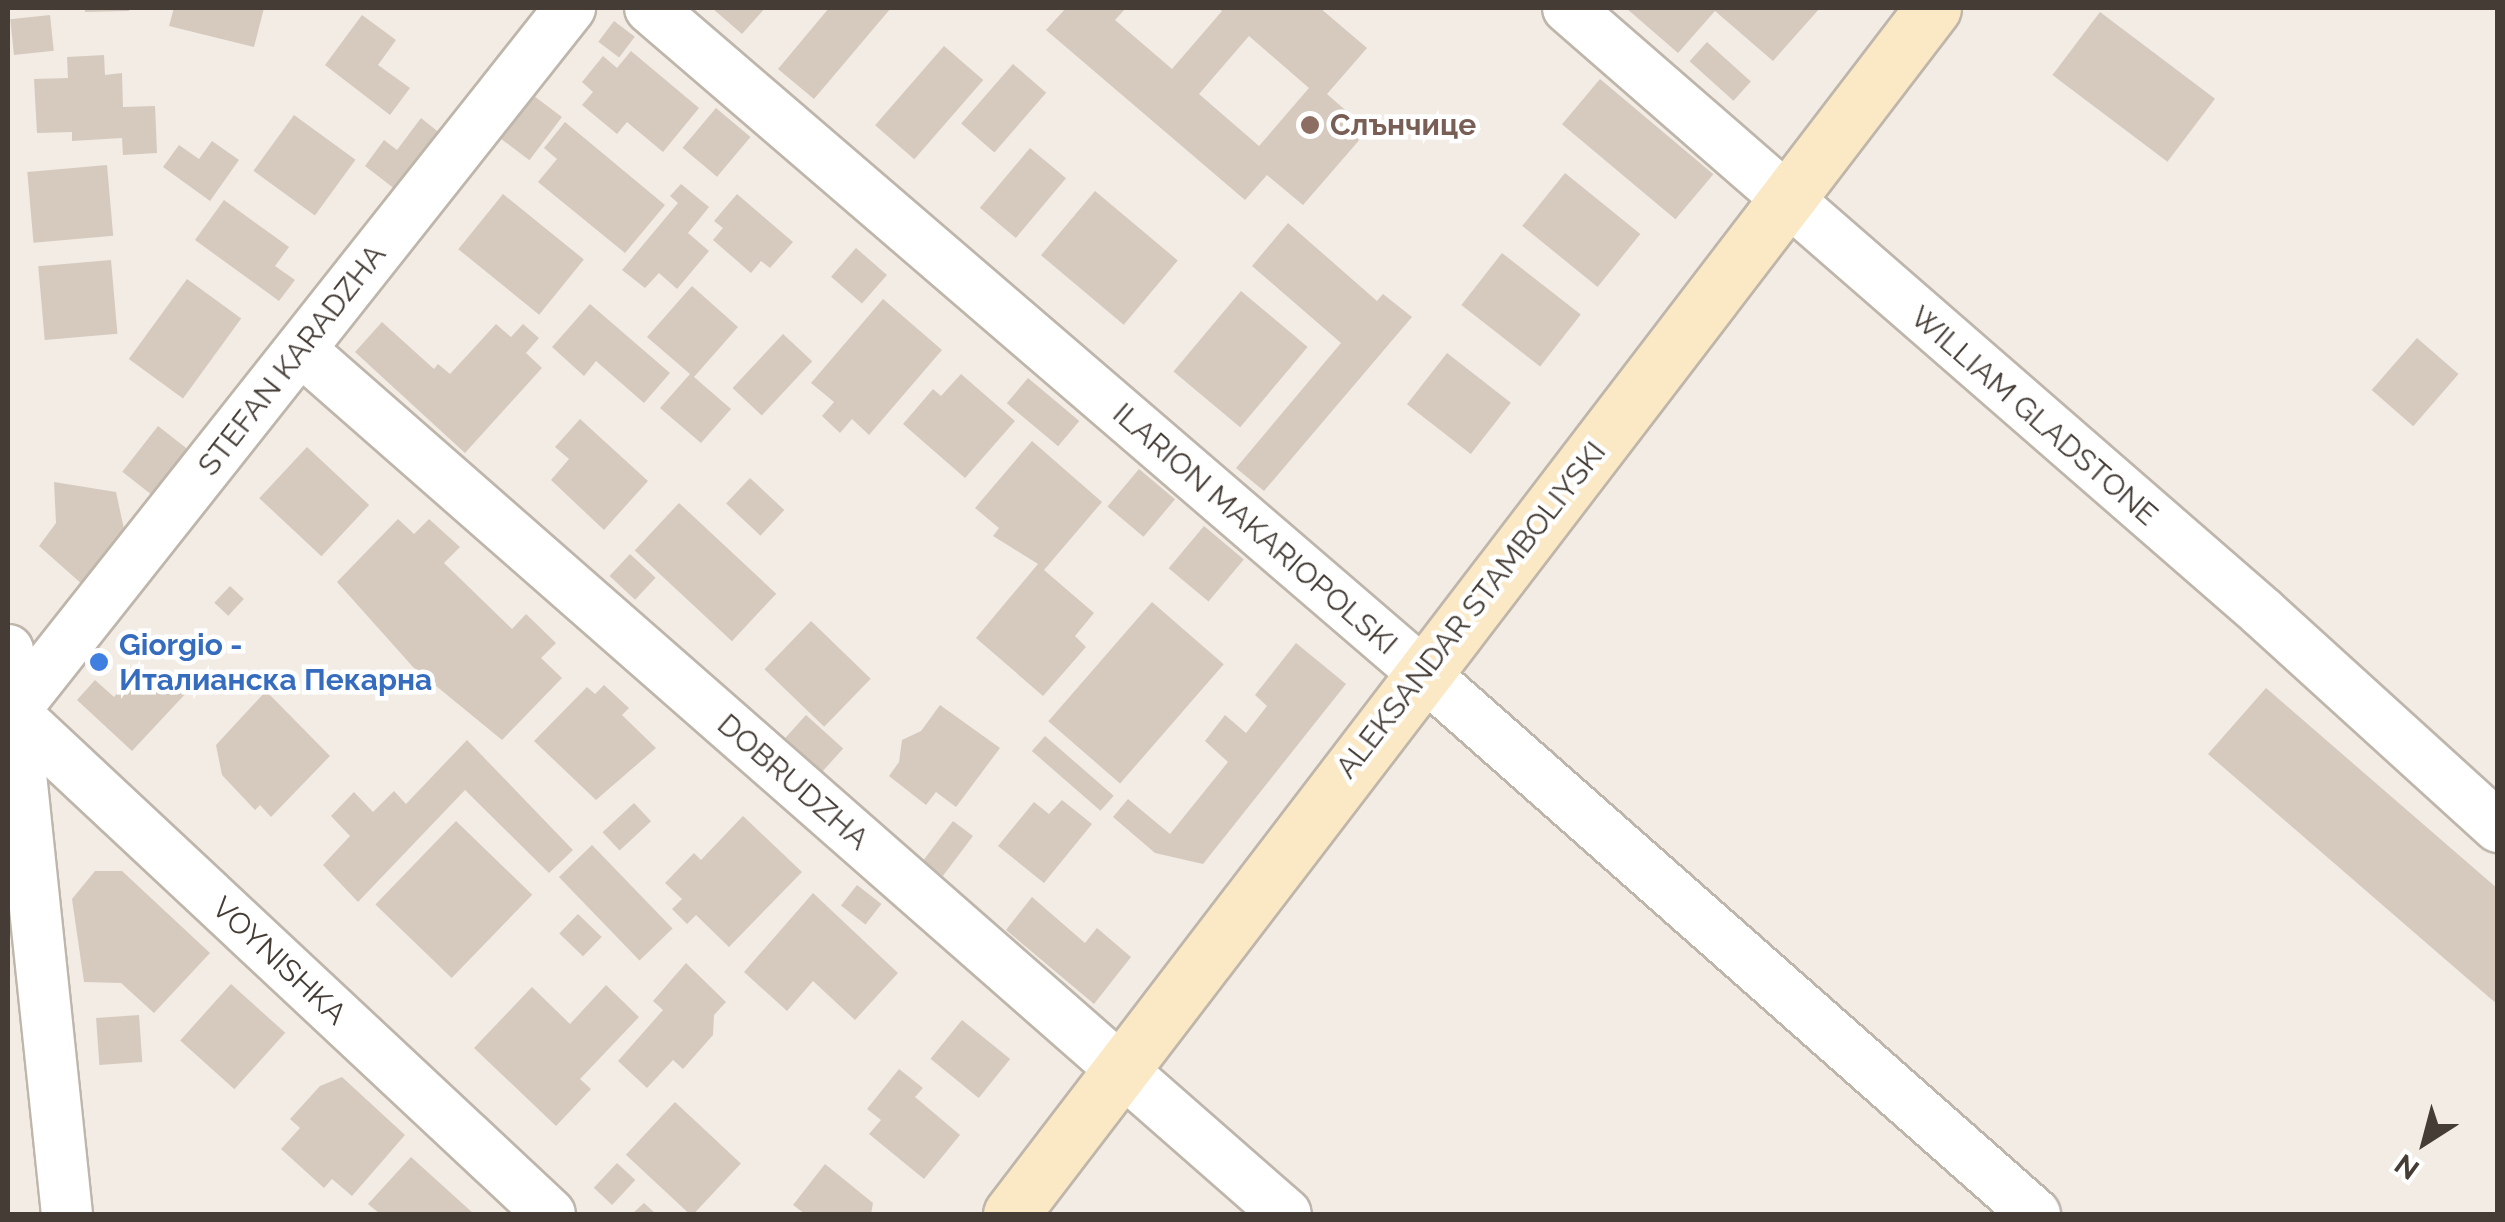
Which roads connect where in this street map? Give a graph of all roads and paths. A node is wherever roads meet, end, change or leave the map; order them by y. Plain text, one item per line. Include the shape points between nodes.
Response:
1 (570, 8) edge
2 (650, 8) edge
3 (1568, 8) edge
4 (1932, 8) edge
5 (1786, 202) junction
6 (301, 350) junction
7 (8, 650) edge
8 (1423, 672) junction
9 (9, 710) edge
10 (2498, 827) edge
11 (1118, 1067) junction
12 (67, 1214) edge
13 (550, 1214) edge
14 (1011, 1214) edge
15 (1286, 1214) edge
16 (2035, 1214) edge

1 - 6 street, STEFAN KARADZHA
2 - 8 street, ILARION MAKARIOPOLSKI
3 - 5 street, WILLIAM GLADSTONE
4 - 5 main road, ALEKSANDAR STAMBOLIYSKI
5 - 8 main road, ALEKSANDAR STAMBOLIYSKI
5 - 10 street, WILLIAM GLADSTONE via 2263,614
6 - 9 street, STEFAN KARADZHA
6 - 11 street, DOBRUDZHA
7 - 9 street
8 - 11 main road, ALEKSANDAR STAMBOLIYSKI
8 - 16 street, ILARION MAKARIOPOLSKI
9 - 12 street
9 - 13 street, VOYNISHKA
11 - 14 main road, ALEKSANDAR STAMBOLIYSKI
11 - 15 street, DOBRUDZHA

